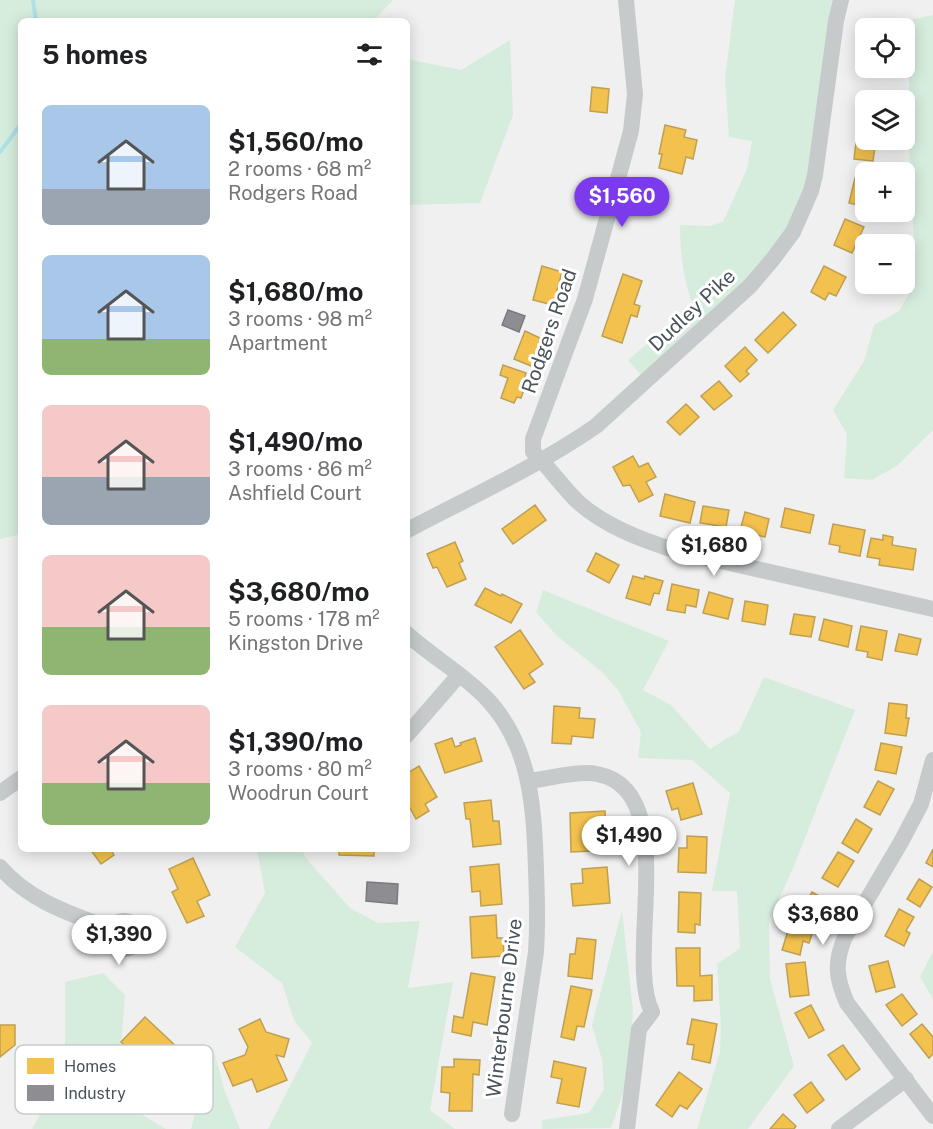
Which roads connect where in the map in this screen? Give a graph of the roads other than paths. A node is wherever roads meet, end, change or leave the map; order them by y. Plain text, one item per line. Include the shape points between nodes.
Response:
1 (626, 0) edge
2 (841, 0) edge
3 (542, 460) junction
4 (410, 529) edge
5 (933, 609) edge
6 (410, 637) edge
7 (459, 675) junction
8 (410, 731) edge
9 (933, 760) edge
10 (18, 780) edge
11 (529, 782) junction
12 (0, 794) edge
13 (927, 806) edge
14 (0, 867) edge
15 (111, 929) dead end
16 (906, 1079) junction
17 (512, 1114) dead end
18 (933, 1116) edge
19 (627, 1129) edge
20 (839, 1129) edge

1 - 3 street, Rodgers Road via 635,94 631,131 585,299 533,439 533,452
2 - 3 street, Dudley Pike via 815,175 793,232 750,286 674,356 596,426
3 - 4 street, Dudley Pike
3 - 5 street via 579,503 639,539
6 - 7 street, Winterbourne Drive
7 - 8 street
7 - 11 street, Winterbourne Drive via 476,687 502,716
9 - 13 street
10 - 12 street
11 - 17 street, Winterbourne Drive via 534,814 537,944
11 - 19 street via 588,772 610,778 634,801 645,835 644,988 652,1012 639,1029
13 - 16 street via 845,937 837,975 847,1004
14 - 15 street via 34,896
16 - 18 street
16 - 20 street

